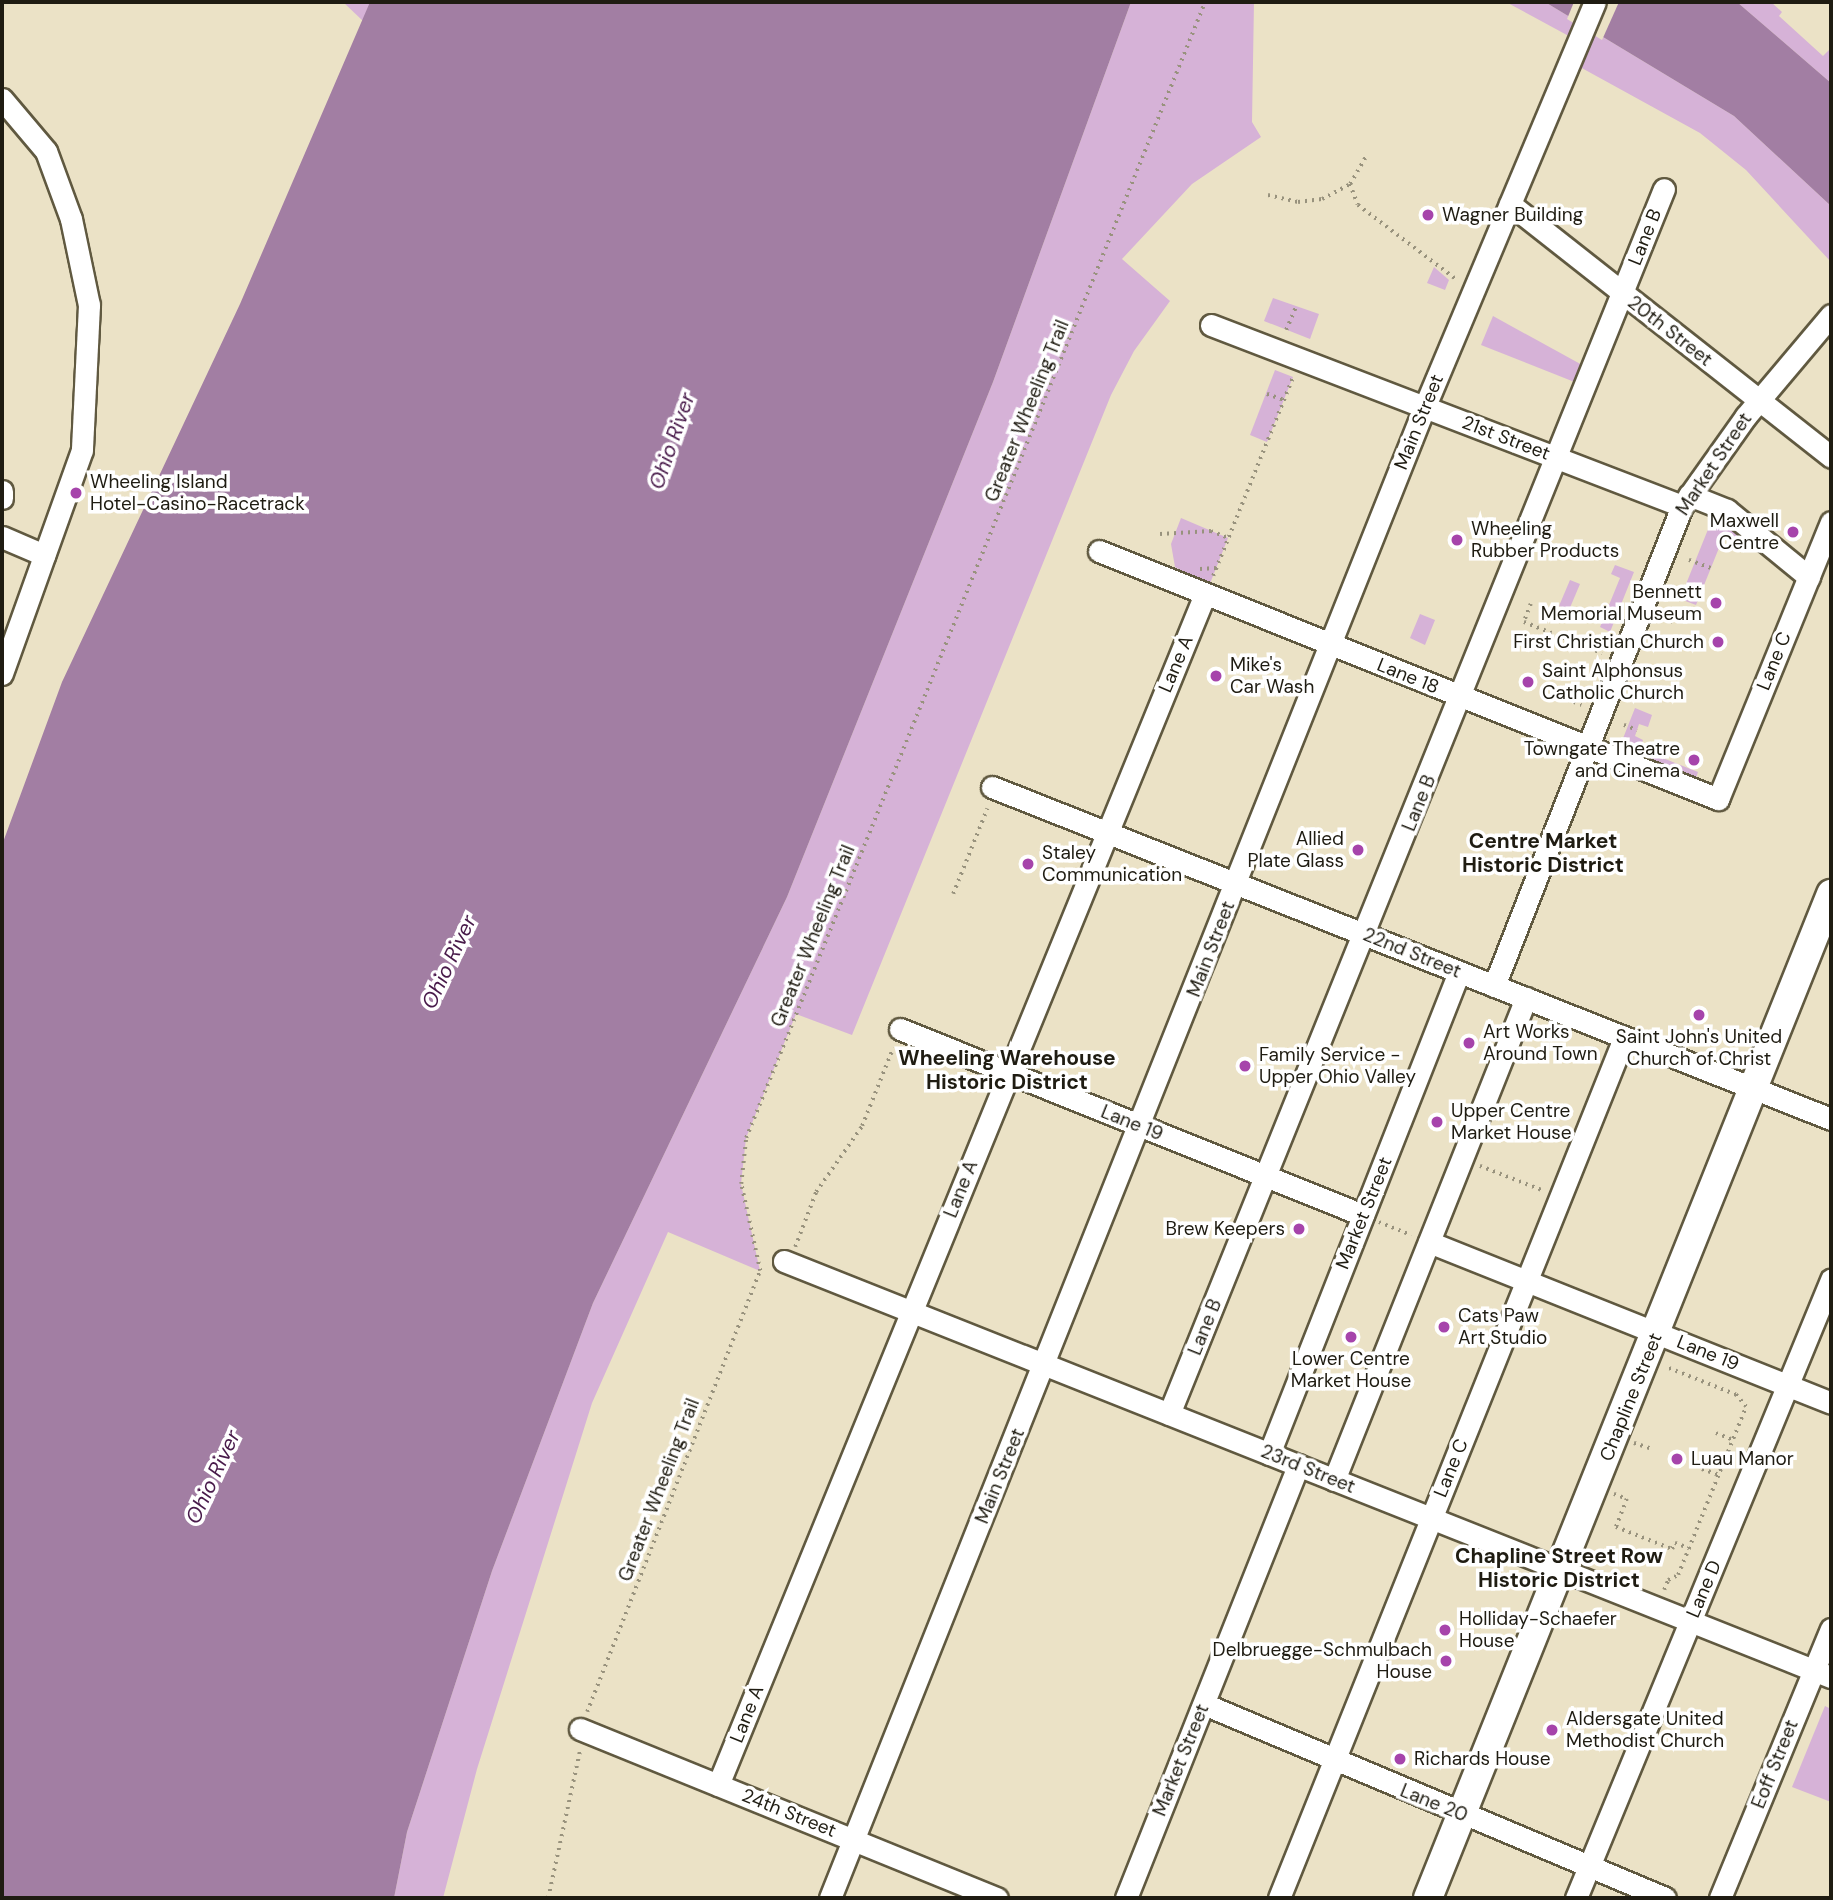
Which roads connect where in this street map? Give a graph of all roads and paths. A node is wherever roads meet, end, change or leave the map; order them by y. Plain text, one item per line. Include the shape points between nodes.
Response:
1 (1205, 2) edge
2 (1595, 2) edge
3 (2, 99) edge
4 (1367, 154) dead end
5 (1350, 184) junction
6 (1664, 189) dead end
7 (1268, 195) dead end
8 (1510, 204) junction
9 (1456, 279) dead end
10 (1622, 293) junction
11 (1296, 306) dead end
12 (1831, 316) edge
13 (1211, 325) dead end
14 (1286, 330) dead end
15 (1293, 377) dead end
16 (1267, 394) dead end
17 (1284, 400) junction
18 (1759, 400) junction
19 (1425, 406) junction
20 (1556, 457) junction
21 (1831, 457) edge
22 (2, 491) edge
23 (2, 498) edge
24 (1686, 501) junction
25 (1831, 522) edge
26 (1160, 534) dead end
27 (2, 537) edge
28 (1228, 538) junction
29 (1099, 551) dead end
30 (44, 555) junction
31 (1689, 560) dead end
32 (1711, 568) dead end
33 (1809, 577) junction
34 (1205, 594) junction
35 (1531, 604) dead end
36 (1665, 620) dead end
37 (1672, 622) dead end
38 (1331, 645) junction
39 (1602, 653) dead end
40 (2, 674) edge
41 (1462, 698) junction
42 (1574, 702) dead end
43 (1581, 705) dead end
44 (1624, 725) dead end
45 (1637, 730) dead end
46 (1587, 748) junction
47 (992, 787) dead end
48 (1718, 799) joint
49 (987, 809) dead end
50 (1106, 832) junction
51 (1237, 883) junction
52 (953, 894) dead end
53 (1831, 894) edge
54 (1365, 934) junction
55 (1460, 972) junction
56 (1494, 986) junction
57 (1526, 998) junction
58 (900, 1029) joint
59 (1624, 1038) junction
60 (1008, 1071) junction
61 (1753, 1089) junction
62 (1831, 1119) edge
63 (1141, 1127) junction
64 (1472, 1163) dead end
65 (1266, 1177) junction
66 (1560, 1197) junction
67 (1363, 1216) junction
68 (1429, 1242) junction
69 (786, 1262) joint
70 (1526, 1280) junction
71 (1831, 1280) edge
72 (912, 1312) junction
73 (1657, 1333) junction
74 (1045, 1365) junction
75 (1665, 1366) dead end
76 (1788, 1385) junction
77 (1831, 1403) edge
78 (1170, 1414) junction
79 (1716, 1433) dead end
80 (1733, 1440) junction
81 (1634, 1443) dead end
82 (1652, 1449) dead end
83 (1269, 1454) junction
84 (1298, 1465) junction
85 (1702, 1469) dead end
86 (1719, 1475) junction
87 (1334, 1480) junction
88 (1614, 1494) dead end
89 (1430, 1518) junction
90 (1689, 1548) junction
91 (1561, 1570) junction
92 (1664, 1590) dead end
93 (1690, 1621) junction
94 (1831, 1629) edge
95 (1823, 1673) edge
96 (1204, 1704) junction
97 (580, 1728) junction
98 (1334, 1762) junction
99 (718, 1785) junction
100 (1462, 1814) junction
101 (853, 1840) junction
102 (1589, 1867) junction
103 (548, 1898) edge
104 (830, 1898) edge
105 (997, 1898) edge
106 (1126, 1898) edge
107 (1279, 1898) edge
108 (1428, 1898) edge
109 (1576, 1898) edge
110 (1665, 1898) edge
111 (1720, 1898) edge

1 - 97 path, Greater Wheeling Trail via 746,1138 741,1184 760,1271
2 - 8 street, Main Street
3 - 30 street via 46,151 71,219 89,305 82,450
4 - 5 path
5 - 7 path via 1309,202
5 - 9 path via 1358,205
6 - 10 street, Lane B
8 - 10 street, 20th Street
8 - 19 street, Main Street
10 - 18 street, 20th Street
10 - 20 street, Lane B
11 - 14 path
12 - 18 street, Market Street
13 - 19 street, 21st Street
15 - 17 path
16 - 17 path
17 - 28 path
18 - 21 street, 20th Street
18 - 24 street, Market Street
19 - 20 street, 21st Street
19 - 38 street, Main Street
20 - 24 street, 21st Street
20 - 41 street, Lane B
22 - 23 street
24 - 33 street, 21st Street via 1727,510
24 - 46 street, Market Street
25 - 33 street, Lane C
26 - 28 path via 1211,531
27 - 30 street
28 - 34 path
29 - 34 street, Lane 18
30 - 40 street
31 - 32 path
33 - 48 street, Lane C
34 - 38 street, Lane 18
34 - 50 street, Lane A
35 - 39 path via 1524,622
36 - 37 path
38 - 41 street, Lane 18
38 - 51 street, Main Street
41 - 46 street, Lane 18
41 - 54 street, Lane B
42 - 43 path
44 - 45 path
46 - 48 street, Lane 18
46 - 56 street, Market Street
47 - 50 street, 22nd Street
49 - 52 path
50 - 51 street, 22nd Street
50 - 60 street, Lane A
51 - 54 street, 22nd Street
51 - 63 street, Main Street
53 - 61 main road, Chapline Street
54 - 55 street, 22nd Street
54 - 65 street, Lane B
55 - 56 street, 22nd Street
55 - 67 street, Market Street
56 - 57 street, 22nd Street
57 - 59 street, 22nd Street
57 - 68 street
58 - 60 street, Lane 19
58 - 69 path via 862,1126 816,1192
59 - 61 street, 22nd Street
59 - 66 street, Lane C
60 - 63 street, Lane 19
60 - 72 street, Lane A
61 - 62 street, 22nd Street
61 - 73 main road, Chapline Street
63 - 65 street, Lane 19
63 - 74 street, Main Street
64 - 66 path
65 - 67 street, Lane 19
65 - 78 street, Lane B
66 - 70 street, Lane C
67 - 68 path
67 - 83 street, Market Street
68 - 70 street, Lane 19
68 - 87 street
69 - 72 street, 23rd Street
70 - 73 street, Lane 19
70 - 89 street, Lane C
71 - 76 street, Lane D
72 - 74 street, 23rd Street
72 - 99 street, Lane A
73 - 76 street, Lane 19
73 - 91 main road, Chapline Street
74 - 78 street, 23rd Street
74 - 101 street, Main Street
75 - 80 path via 1736,1395 1746,1407
76 - 77 street, Lane 19
76 - 93 street, Lane D
78 - 83 street, 23rd Street
79 - 80 path
80 - 86 path
81 - 82 path
83 - 84 street, 23rd Street
84 - 87 street, 23rd Street
84 - 96 street, Market Street
85 - 86 path
86 - 90 path
87 - 89 street, 23rd Street
88 - 90 path via 1627,1499 1616,1527 1672,1549 1675,1543
89 - 91 street, 23rd Street
89 - 98 street, Lane C
90 - 92 path via 1678,1576 1668,1580
91 - 93 street, 23rd Street
91 - 100 main road, Chapline Street
93 - 95 street, 23rd Street
93 - 102 street, Lane D
94 - 95 street, Eoff Street
95 - 111 street, Eoff Street
96 - 98 street, Lane 20
96 - 106 street, Market Street
97 - 99 street, 24th Street
97 - 103 path, Greater Wheeling Trail via 580,1766
98 - 100 street, Lane 20
98 - 107 street, Lane C
99 - 101 street, 24th Street
100 - 102 street, Lane 20
100 - 108 main road, Chapline Street
101 - 104 street, Main Street
101 - 105 street, 24th Street
102 - 109 street, Lane D
102 - 110 street, Lane 20

